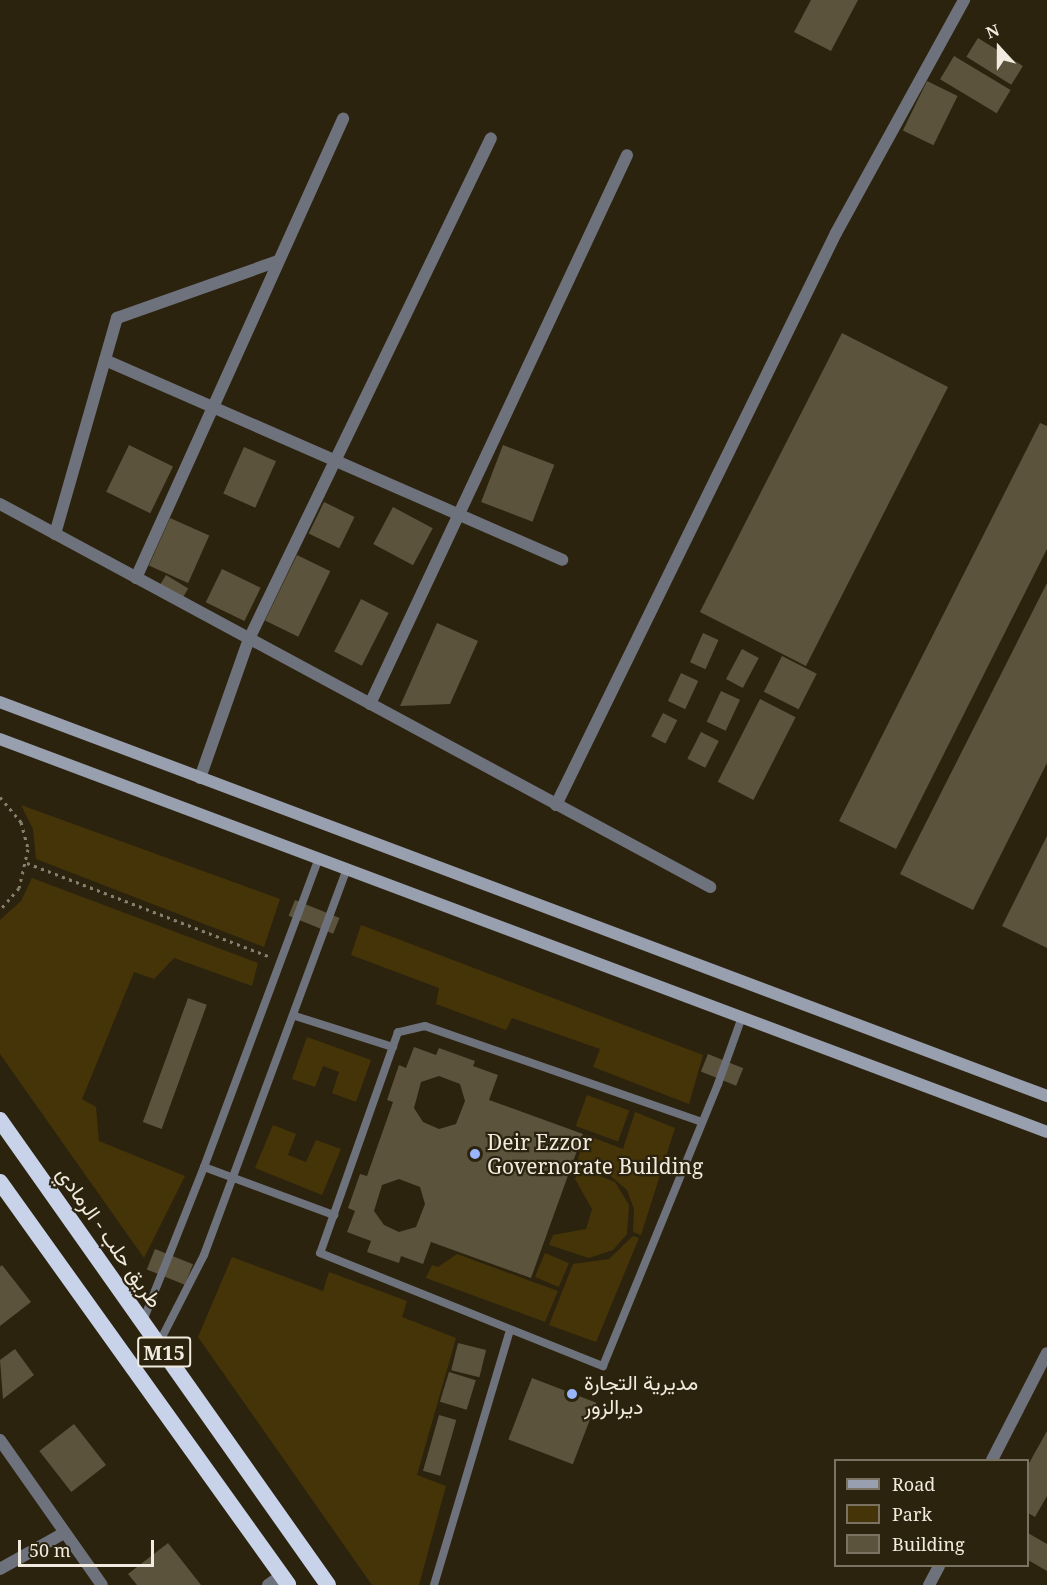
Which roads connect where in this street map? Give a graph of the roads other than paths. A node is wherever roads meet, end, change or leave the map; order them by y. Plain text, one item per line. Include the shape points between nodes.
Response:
1 (964, 0) edge
2 (343, 119) dead end
3 (492, 138) dead end
4 (627, 155) dead end
5 (279, 261) junction
6 (105, 360) junction
7 (213, 407) junction
8 (335, 461) junction
9 (0, 504) edge
10 (459, 515) junction
11 (55, 534) junction
12 (562, 560) dead end
13 (135, 578) junction
14 (249, 639) junction
15 (0, 702) edge
16 (370, 704) junction
17 (0, 739) edge
18 (200, 778) junction
19 (556, 805) junction
20 (319, 858) junction
21 (348, 868) junction
22 (710, 887) dead end
23 (295, 1016) junction
24 (742, 1017) junction
25 (393, 1047) junction
26 (1047, 1096) edge
27 (0, 1120) edge
28 (702, 1122) junction
29 (1047, 1132) edge
30 (204, 1167) junction
31 (234, 1179) junction
32 (0, 1182) edge
33 (334, 1215) junction
34 (142, 1322) junction
35 (510, 1330) junction
36 (158, 1344) junction
37 (1047, 1353) edge
38 (0, 1440) edge
39 (993, 1459) edge
40 (64, 1533) junction
41 (938, 1567) edge
42 (0, 1569) edge
43 (279, 1582) edge
44 (102, 1585) edge
45 (328, 1585) edge
46 (434, 1585) edge
47 (929, 1585) edge

1 - 19 street via 836,233
2 - 5 street
3 - 8 street
4 - 10 street
5 - 6 street via 117,318
5 - 7 street
6 - 7 street
6 - 11 street
7 - 8 street
7 - 13 street
8 - 10 street
8 - 14 street
9 - 11 street
10 - 12 street
10 - 16 street
11 - 13 street
13 - 14 street
14 - 16 street
14 - 18 street
15 - 18 main road
16 - 19 street
17 - 20 main road
18 - 26 main road
19 - 22 street
20 - 21 main road
20 - 30 lane
21 - 23 lane
21 - 24 main road
23 - 25 lane
23 - 31 lane
24 - 28 lane
24 - 29 main road
25 - 28 lane via 398,1032 425,1026
25 - 33 lane
27 - 34 highway, طريق حلب - الرمادي / M15
28 - 35 lane via 603,1366
30 - 31 lane
30 - 34 lane
31 - 33 lane
31 - 36 lane via 204,1255
32 - 43 highway, M15
33 - 35 lane via 320,1253
34 - 36 highway, طريق حلب - الرمادي / M15
35 - 46 lane
36 - 45 highway, طريق حلب - الرمادي / M15
37 - 39 street
38 - 40 street
40 - 42 street
40 - 44 street
41 - 47 street

